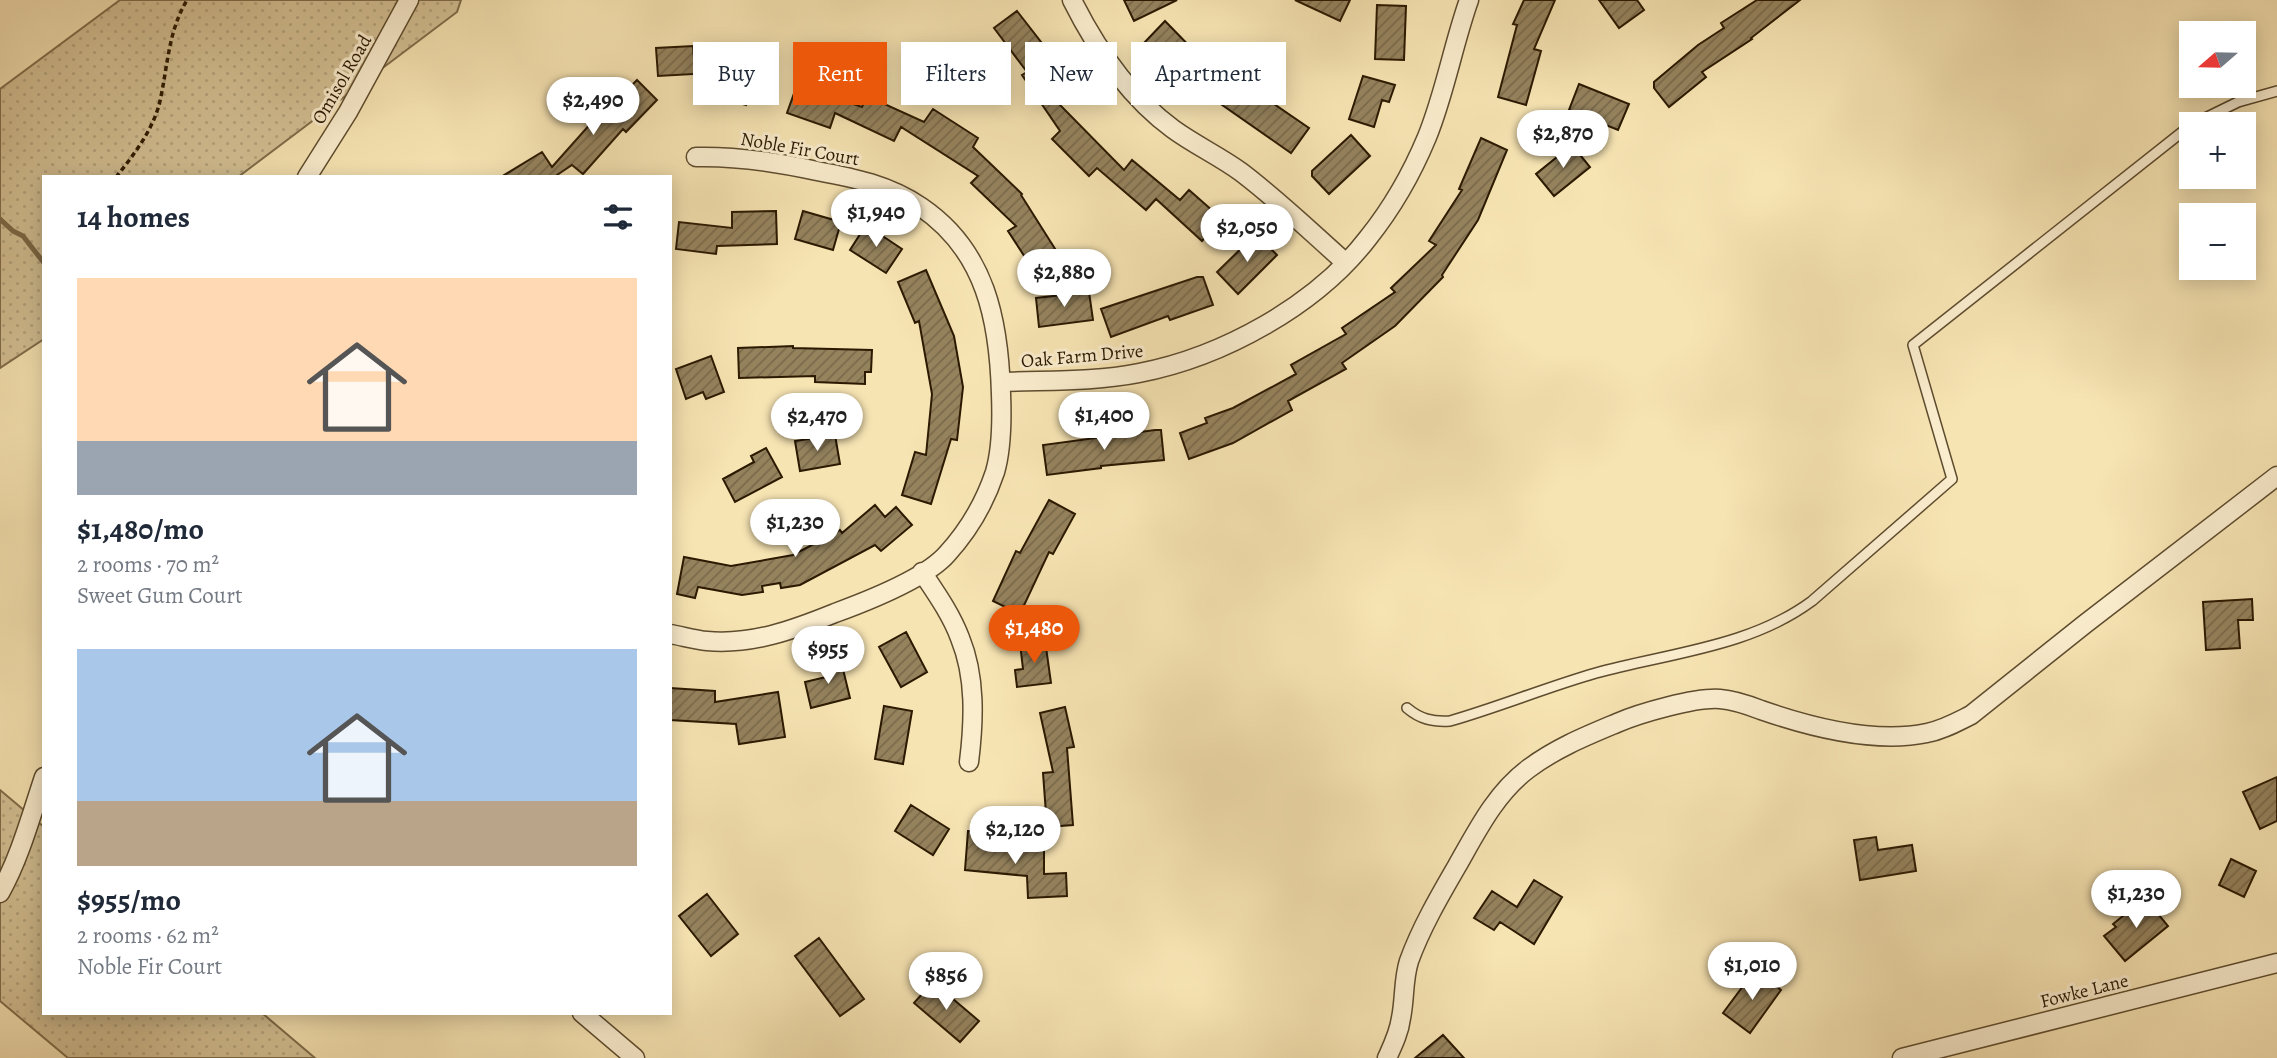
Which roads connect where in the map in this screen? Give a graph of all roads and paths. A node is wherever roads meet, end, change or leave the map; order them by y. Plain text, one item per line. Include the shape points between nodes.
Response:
1 (187, 0) edge
2 (410, 0) edge
3 (1072, 0) edge
4 (1469, 0) edge
5 (2277, 91) edge
6 (2218, 112) edge
7 (2179, 135) edge
8 (696, 157) dead end
9 (118, 175) edge
10 (308, 175) edge
11 (1346, 263) junction
12 (1001, 382) junction
13 (2277, 476) edge
14 (922, 572) junction
15 (672, 634) edge
16 (1407, 708) dead end
17 (969, 762) dead end
18 (42, 783) edge
19 (0, 893) edge
20 (2277, 963) edge
21 (584, 1015) edge
22 (635, 1058) edge
23 (1387, 1058) edge
24 (1902, 1058) edge

1 - 9 path via 171,37 160,103
2 - 10 street, Omisol Road
3 - 11 street via 1103,55 1147,108 1271,195
4 - 11 street, Oak Farm Drive via 1443,94 1412,169 1367,240
5 - 6 lane
7 - 16 lane via 1913,345 1952,478 1812,601 1750,634 1595,673 1450,721 1423,719
8 - 12 street, Noble Fir Court via 763,160 864,180 921,207 958,242 980,278 996,326
11 - 12 street, Oak Farm Drive via 1273,320 1176,364 1090,379
12 - 14 street, Noble Fir Court via 999,455 982,503 945,557
13 - 23 street via 1971,715 1950,726 1928,733 1870,735 1792,721 1720,699 1625,719 1551,753 1527,770 1486,815 1433,907 1409,961 1402,1017
14 - 15 street, Noble Fir Court via 871,599 790,631 733,641
14 - 17 street via 956,629 968,665 973,732
18 - 19 street
20 - 24 street, Fowke Lane
21 - 22 street

